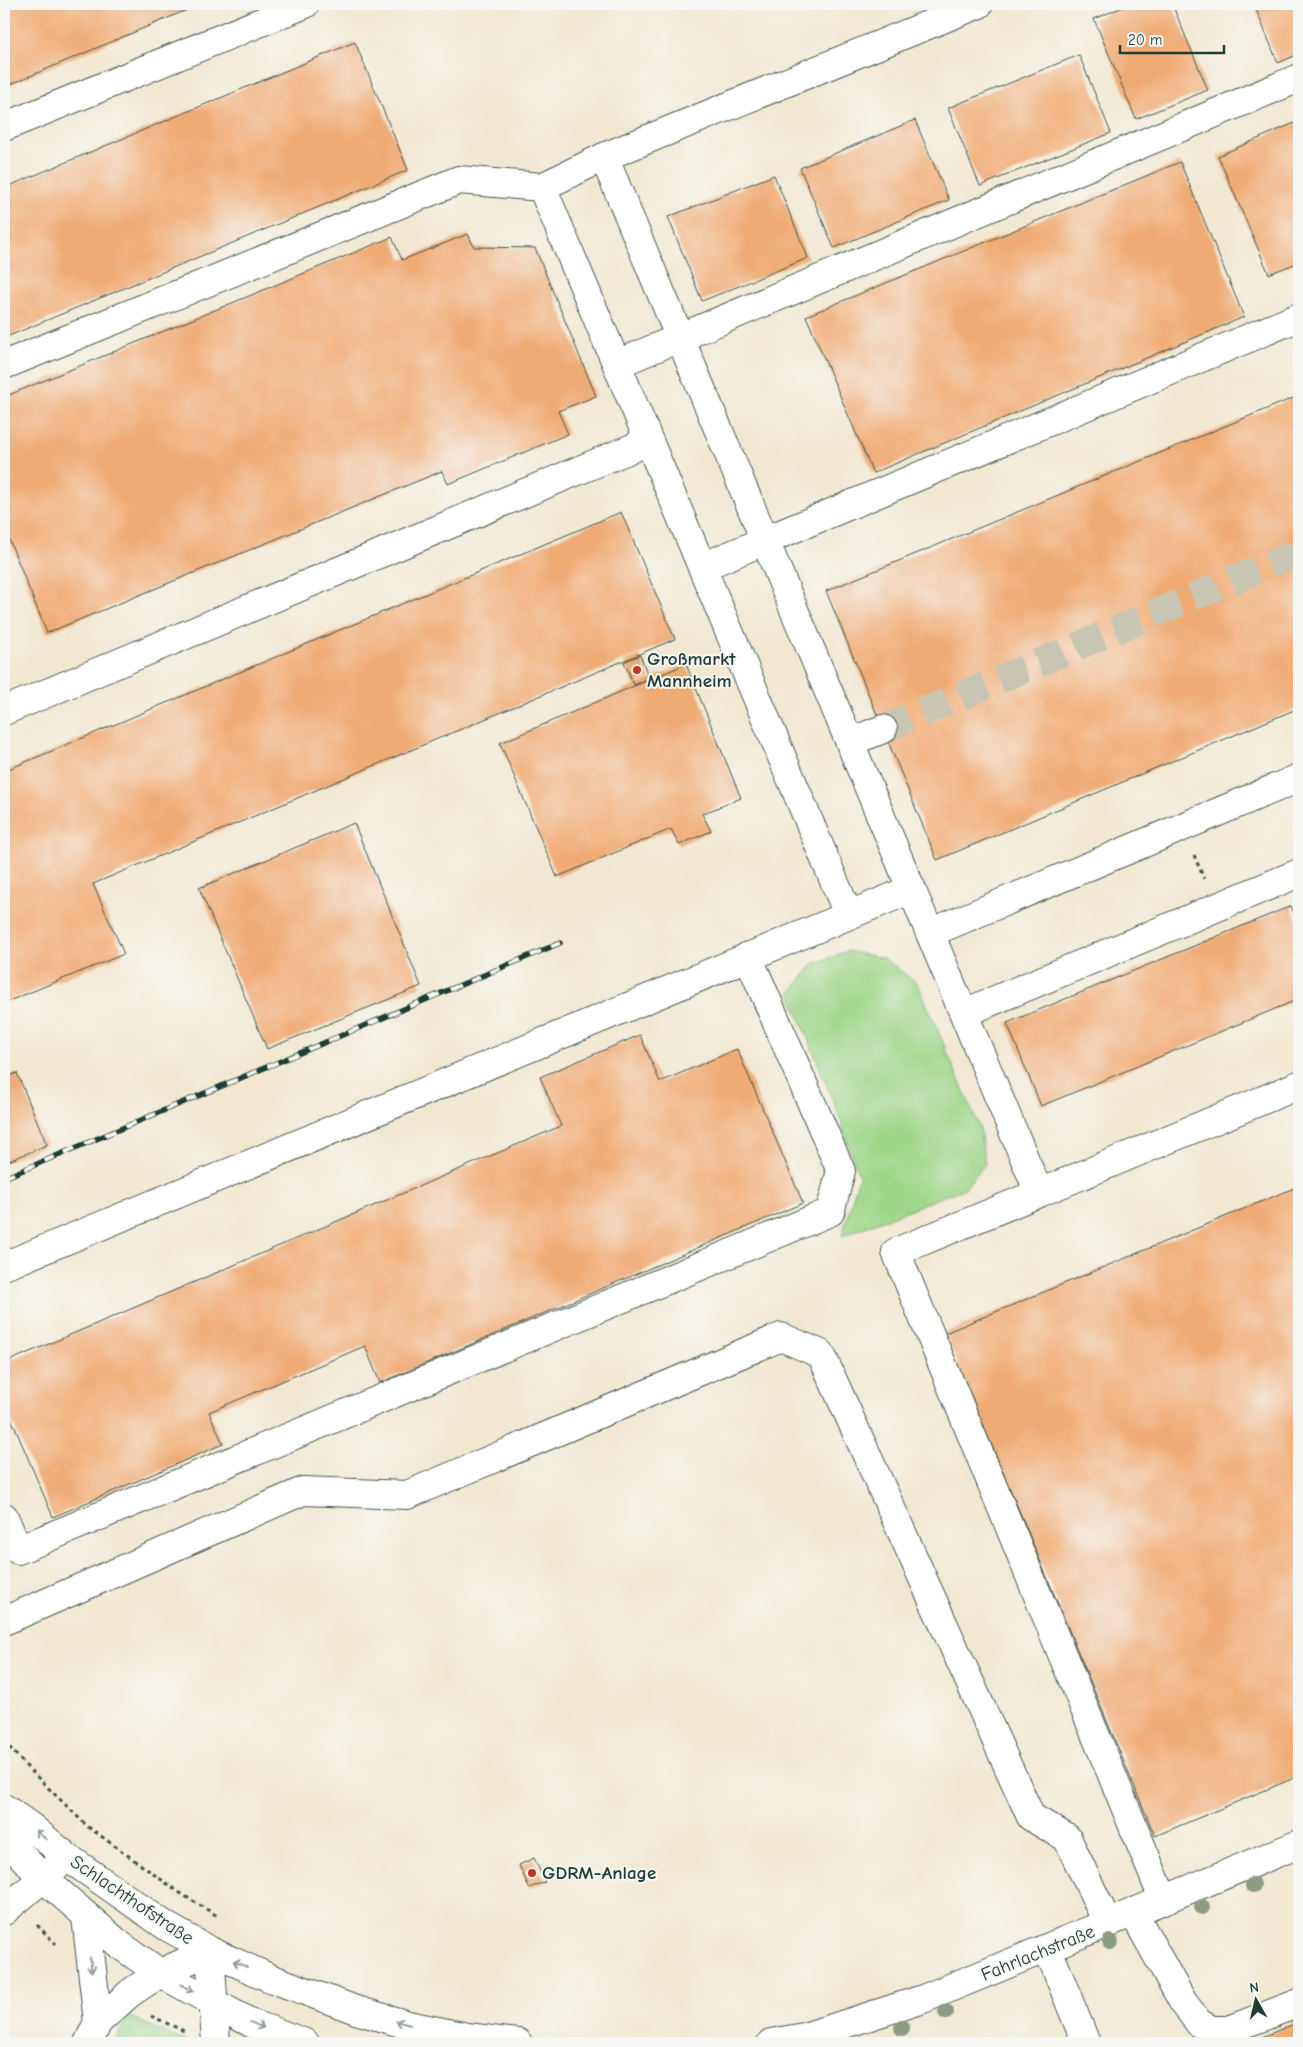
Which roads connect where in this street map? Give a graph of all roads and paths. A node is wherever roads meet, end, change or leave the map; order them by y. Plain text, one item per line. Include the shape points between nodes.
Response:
1 (305, 4) edge
2 (978, 4) edge
3 (1299, 78) edge
4 (4, 128) edge
5 (604, 157) junction
6 (542, 187) junction
7 (1298, 321) edge
8 (680, 337) junction
9 (616, 364) junction
10 (4, 365) edge
11 (649, 441) junction
12 (765, 540) junction
13 (702, 567) junction
14 (4, 710) edge
15 (883, 728) tunnel mouth
16 (850, 742) junction
17 (1299, 778) edge
18 (1182, 827) junction
19 (1299, 873) edge
20 (912, 889) junction
21 (1216, 907) junction
22 (848, 914) junction
23 (930, 932) junction
24 (748, 956) junction
25 (964, 1013) junction
26 (1299, 1085) edge
27 (1039, 1193) junction
28 (4, 1266) edge
29 (4, 1517) edge
30 (4, 1621) edge
31 (4, 1741) edge
32 (4, 1808) edge
33 (4, 1834) edge
34 (1299, 1844) edge
35 (67, 1857) junction
36 (43, 1878) junction
37 (1164, 1901) junction
38 (9, 1906) edge
39 (1134, 1914) junction
40 (86, 1917) junction
41 (221, 1918) dead end
42 (1108, 1924) junction
43 (57, 1945) dead end
44 (1048, 1949) junction
45 (210, 1951) junction
46 (160, 1973) junction
47 (1299, 2003) edge
48 (214, 2004) junction
49 (93, 2033) edge
50 (216, 2043) edge
51 (302, 2043) edge
52 (518, 2043) edge
53 (772, 2043) edge
54 (1086, 2043) edge

1 - 4 street
2 - 5 street
3 - 8 street
5 - 6 street
5 - 8 street
6 - 9 street
6 - 10 street via 460,180
7 - 12 street
8 - 9 street
8 - 12 street
9 - 11 street
11 - 13 street
11 - 14 street
12 - 13 street
12 - 16 street
13 - 22 street
15 - 16 street
16 - 20 street
17 - 18 street
18 - 21 path
18 - 23 street
19 - 21 street
20 - 22 street
20 - 23 street
21 - 25 street
22 - 24 street
23 - 25 street
24 - 28 street
24 - 29 street via 841,1171 830,1212 18,1550
25 - 27 street
26 - 27 street
27 - 37 street via 896,1252
30 - 42 street via 303,1491 407,1495 781,1337 821,1354 1031,1817 1066,1838
31 - 41 path via 86,1826
35 -> 32 street, Schlachthofstraße
33 - 36 street, Schlachthofstraße
34 - 37 street, Fahrlachstraße
35 - 36 street
35 - 45 street, Schlachthofstraße via 166,1926
36 - 38 street
36 - 40 street, Schlachthofstraße
37 - 39 street, Fahrlachstraße
38 - 43 path
39 - 42 street, Fahrlachstraße
39 - 47 street via 1182,2002 1206,2027 1228,2030
40 - 46 street, Schlachthofstraße
40 -> 49 street
42 - 44 street, Fahrlachstraße
44 - 53 street, Fahrlachstraße via 923,2000
44 - 54 street
45 - 46 street
45 - 48 street
52 -> 45 street, Schlachthofstraße via 408,2025 356,2010 270,1978
46 -> 48 street, Schlachthofstraße
46 - 49 street via 130,1993
48 - 50 street
48 -> 51 street

